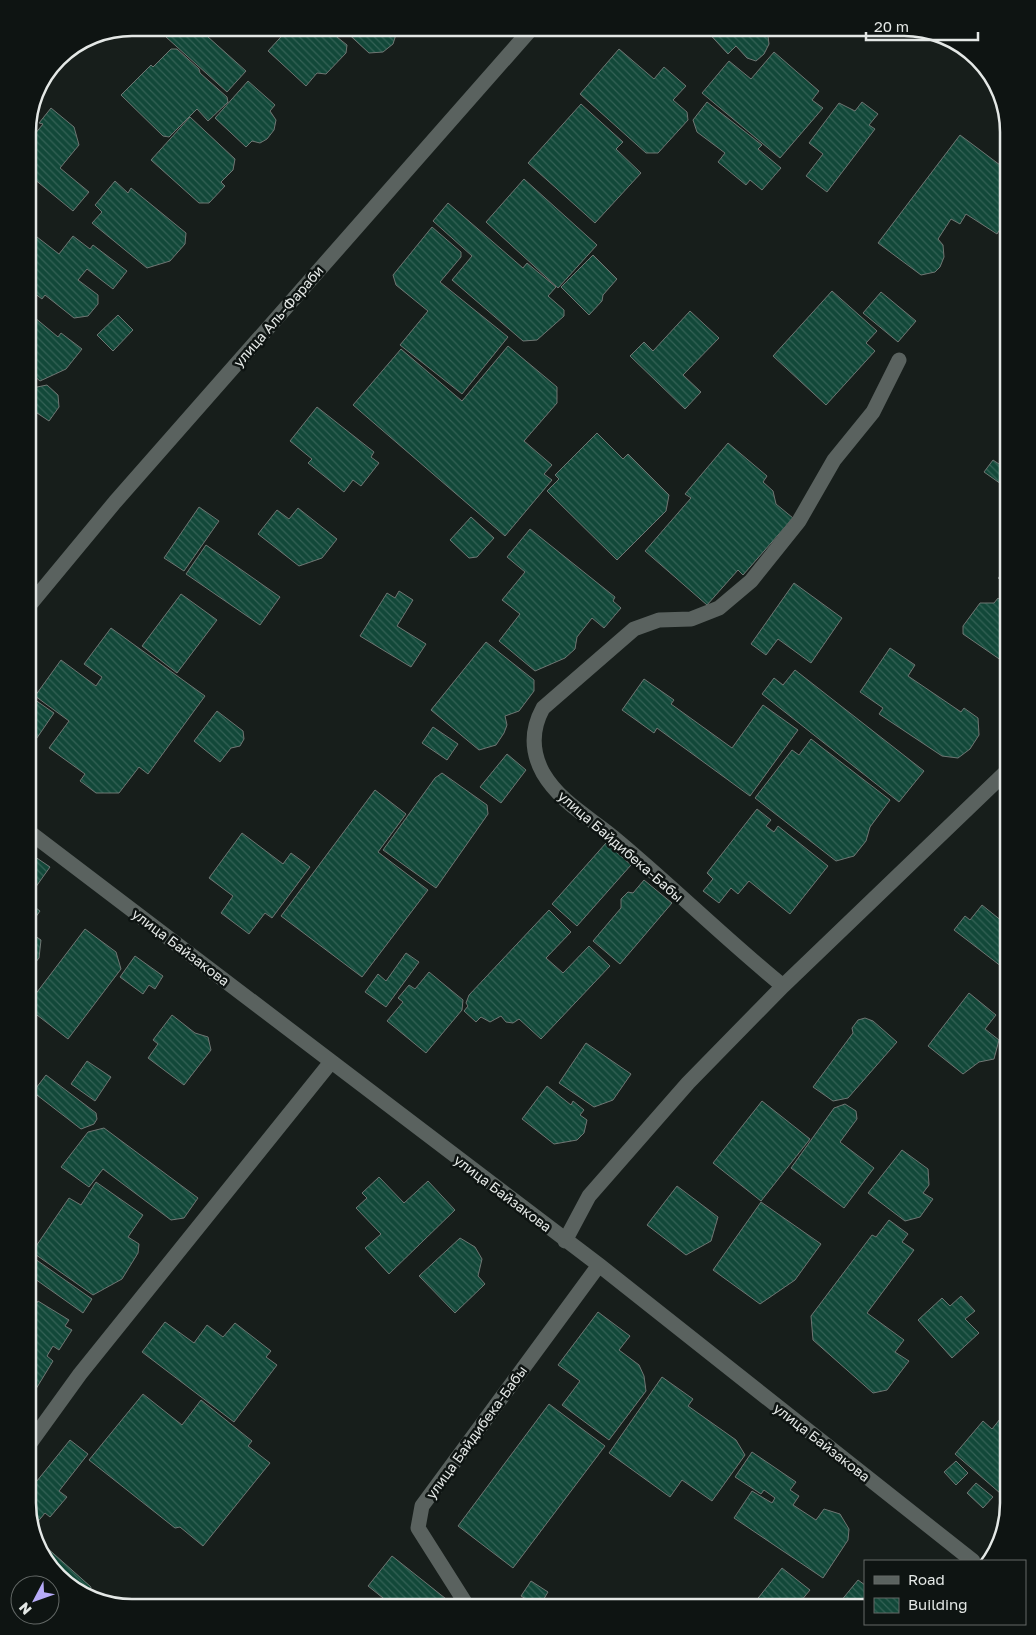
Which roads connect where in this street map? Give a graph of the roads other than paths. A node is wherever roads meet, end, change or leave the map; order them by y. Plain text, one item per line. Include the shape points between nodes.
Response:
1 (525, 36) edge
2 (900, 360) dead end
3 (36, 597) edge
4 (1000, 778) edge
5 (36, 837) edge
6 (783, 986) junction
7 (331, 1062) junction
8 (565, 1241) junction
9 (599, 1265) junction
10 (36, 1435) edge
11 (972, 1560) edge
12 (463, 1599) edge

1 - 3 street, улица Аль-Фараби via 115,502
2 - 6 street, улица Байдибека-Бабы via 873,412 834,460 798,521 751,581 719,608 691,619 659,620 634,629 543,708 535,723 535,753 552,786 567,802 613,837
4 - 6 street
5 - 7 street, улица Байзакова
6 - 8 street via 688,1083 589,1196
7 - 8 street, улица Байзакова
7 - 10 street via 80,1374
8 - 9 street, улица Байзакова
9 - 11 street, улица Байзакова
9 - 12 street, улица Байдибека-Бабы via 422,1506 418,1528

